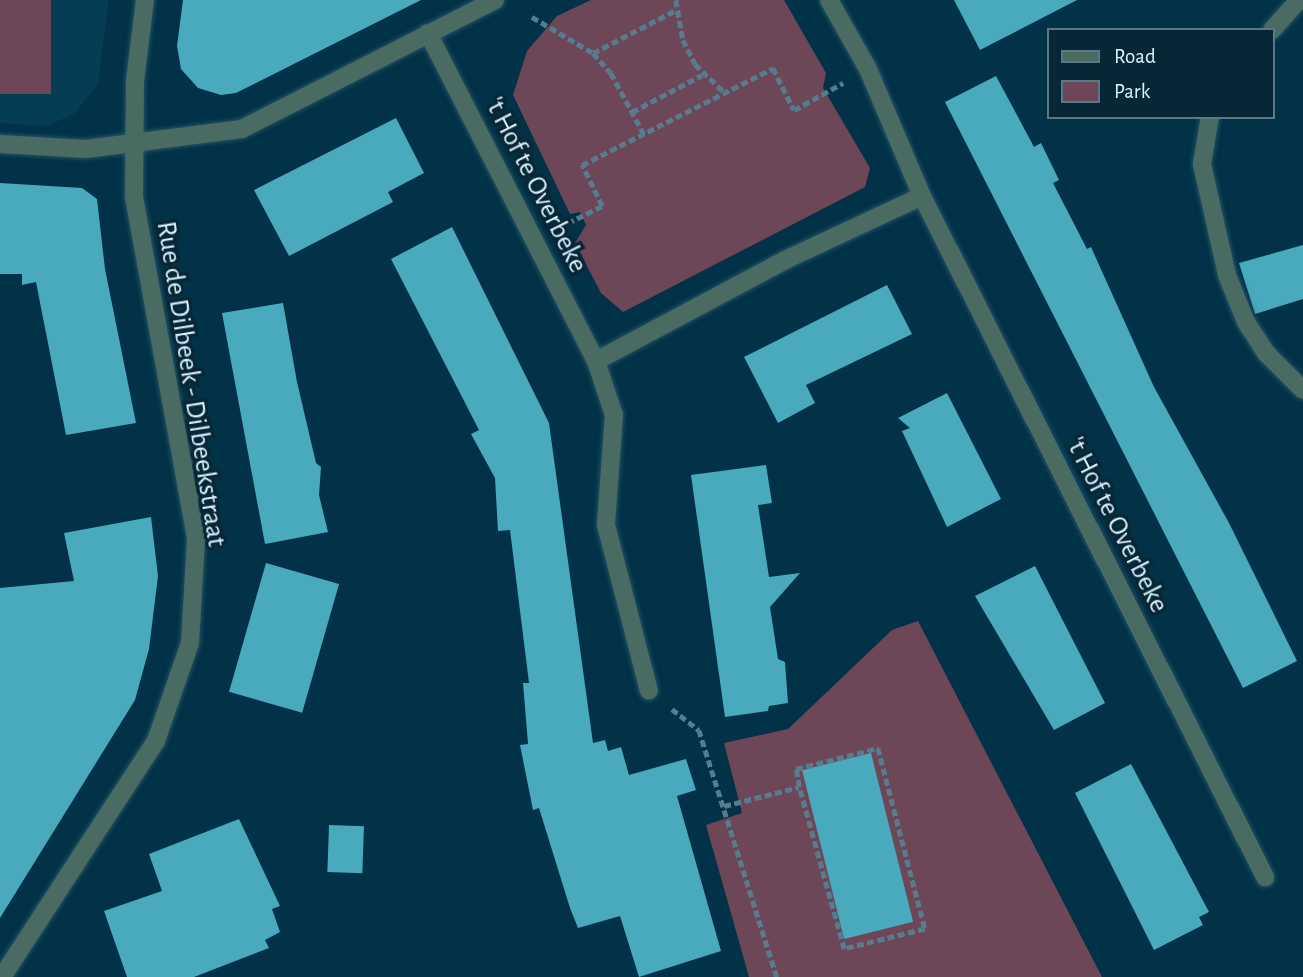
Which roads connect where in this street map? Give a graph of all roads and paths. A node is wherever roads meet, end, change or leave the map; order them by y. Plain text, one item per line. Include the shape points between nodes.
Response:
1 (145, 0) edge
2 (495, 0) edge
3 (676, 0) edge
4 (829, 0) edge
5 (1300, 0) edge
6 (676, 10) junction
7 (532, 17) dead end
8 (1274, 28) edge
9 (428, 33) junction
10 (593, 53) junction
11 (868, 69) junction
12 (702, 75) junction
13 (725, 93) junction
14 (632, 112) junction
15 (1210, 119) edge
16 (644, 134) junction
17 (0, 144) edge
18 (132, 145) junction
19 (922, 196) junction
20 (535, 239) junction
21 (596, 361) junction
22 (1303, 390) edge
23 (649, 691) joint
24 (799, 787) junction
25 (724, 806) junction
26 (1265, 877) dead end
27 (2, 977) edge
28 (777, 977) edge

1 - 18 street, Rue de Dilbeek - Dilbeekstraat
2 - 9 street
3 - 6 path
4 - 11 street, 't Hof te Overbeke
5 - 8 street
6 - 10 path
6 - 12 path via 683,40
7 - 10 path
9 - 18 street via 242,129
9 - 20 street, 't Hof te Overbeke
10 - 14 path via 611,73
11 - 13 path via 794,110 773,68
11 - 19 street, 't Hof te Overbeke
12 - 13 path
12 - 14 path
13 - 16 path
14 - 16 path
15 - 22 street via 1202,164 1227,275 1246,322 1266,354
16 - 20 path via 582,165 602,205
17 - 18 street via 86,149
18 - 27 street, Rue de Dilbeek - Dilbeekstraat via 134,196 195,538 190,643 156,741
19 - 21 street via 785,260
19 - 26 street, 't Hof te Overbeke
20 - 21 street, 't Hof te Overbeke
21 - 23 street, 't Hof te Overbeke via 614,415 606,525
23 - 25 path via 699,730
24 - 24 path via 844,949 925,929 878,748 796,769
24 - 25 path
25 - 28 path

